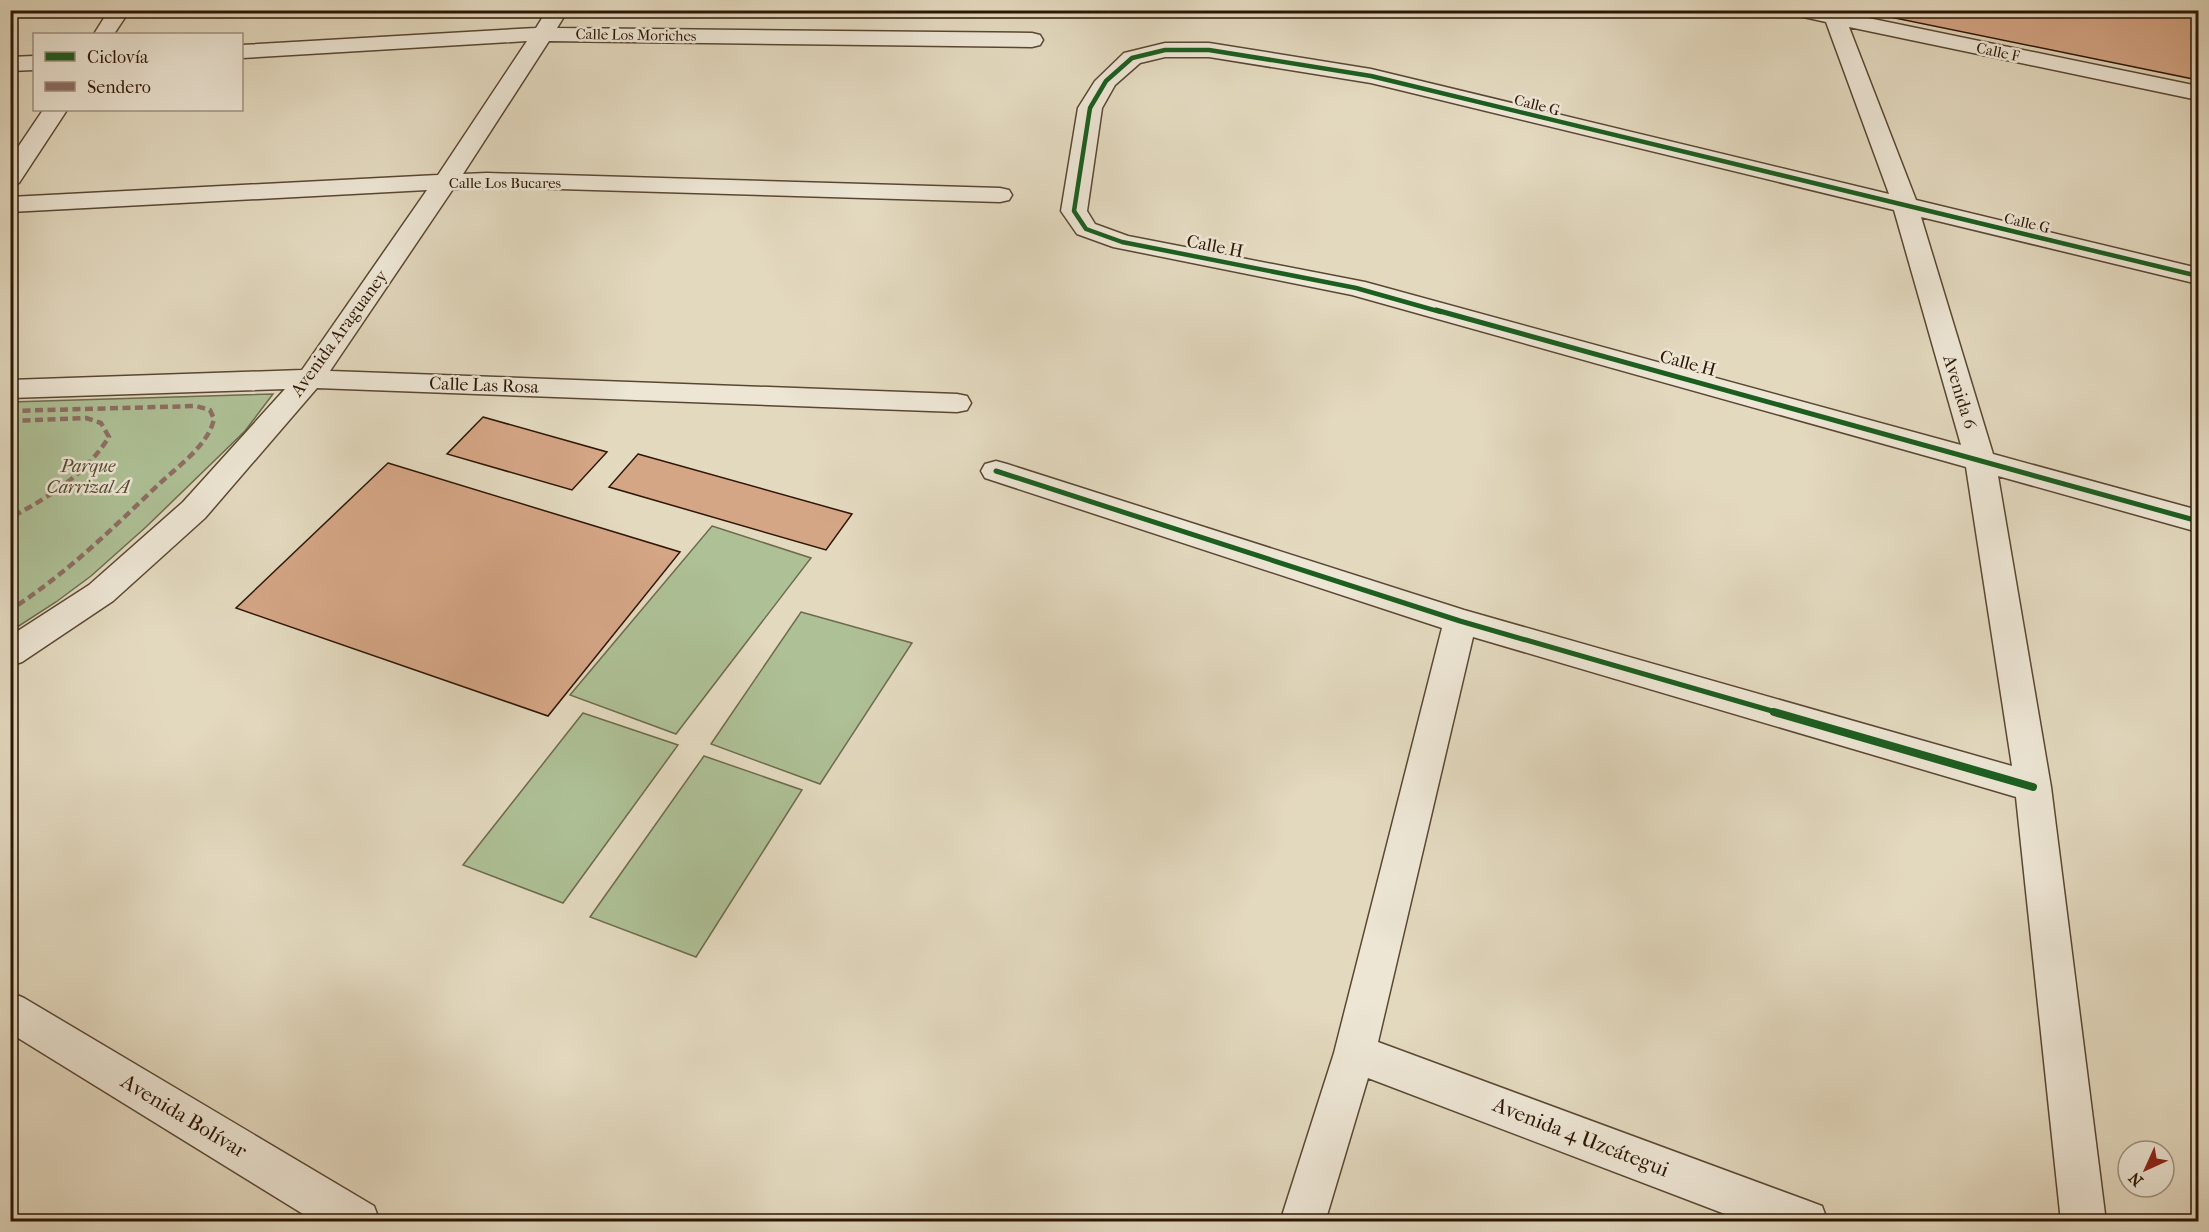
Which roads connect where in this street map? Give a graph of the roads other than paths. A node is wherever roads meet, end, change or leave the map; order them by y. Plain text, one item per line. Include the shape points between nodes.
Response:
1 (120, 10) edge
2 (558, 10) edge
3 (1797, 10) edge
4 (1833, 15) edge
5 (105, 33) edge
6 (542, 34) junction
7 (1032, 40) dead end
8 (243, 51) edge
9 (33, 63) edge
10 (10, 64) edge
11 (2199, 93) edge
12 (54, 111) edge
13 (10, 178) edge
14 (445, 183) junction
15 (1000, 195) dead end
16 (10, 205) edge
17 (1905, 207) junction
18 (1165, 251) joint
19 (2199, 276) edge
20 (310, 379) junction
21 (10, 389) edge
22 (957, 403) dead end
23 (1980, 459) junction
24 (996, 471) dead end
25 (2199, 521) edge
26 (1460, 621) junction
27 (10, 653) edge
28 (2033, 787) junction
29 (10, 1011) edge
30 (1356, 1053) junction
31 (358, 1221) edge
32 (1302, 1221) edge
33 (1806, 1221) edge
34 (2084, 1221) edge

1 - 5 street
2 - 6 street, Avenida Araguaney
3 - 4 street, Calle F
4 - 11 street, Calle F
4 - 17 street, Avenida 6
6 - 7 street, Calle Los Moriches
6 - 8 street, Calle Los Moriches
6 - 14 street, Avenida Araguaney
9 - 10 street
12 - 13 street
14 - 15 street, Calle Los Bucares via 487,180
14 - 16 street, Calle Los Bucares
14 - 20 street, Avenida Araguaney
17 - 18 street, Calle G via 1371,76 1209,50 1166,50 1132,58 1106,81 1090,108 1074,210 1086,229
17 - 19 street, Calle G
17 - 23 street, Avenida 6
18 - 23 street, Calle H via 1356,288
20 - 21 street, Calle Las Rosa
20 - 22 street, Calle Las Rosa
20 - 27 street, Avenida Araguaney via 194,510 100,593
23 - 25 street, Calle H
23 - 28 street, Avenida 6
24 - 26 street
26 - 28 street
26 - 30 street
28 - 34 street, Avenida 6
29 - 31 street, Avenida Bolívar
30 - 32 street
30 - 33 street, Avenida 4 Uzcátegui

